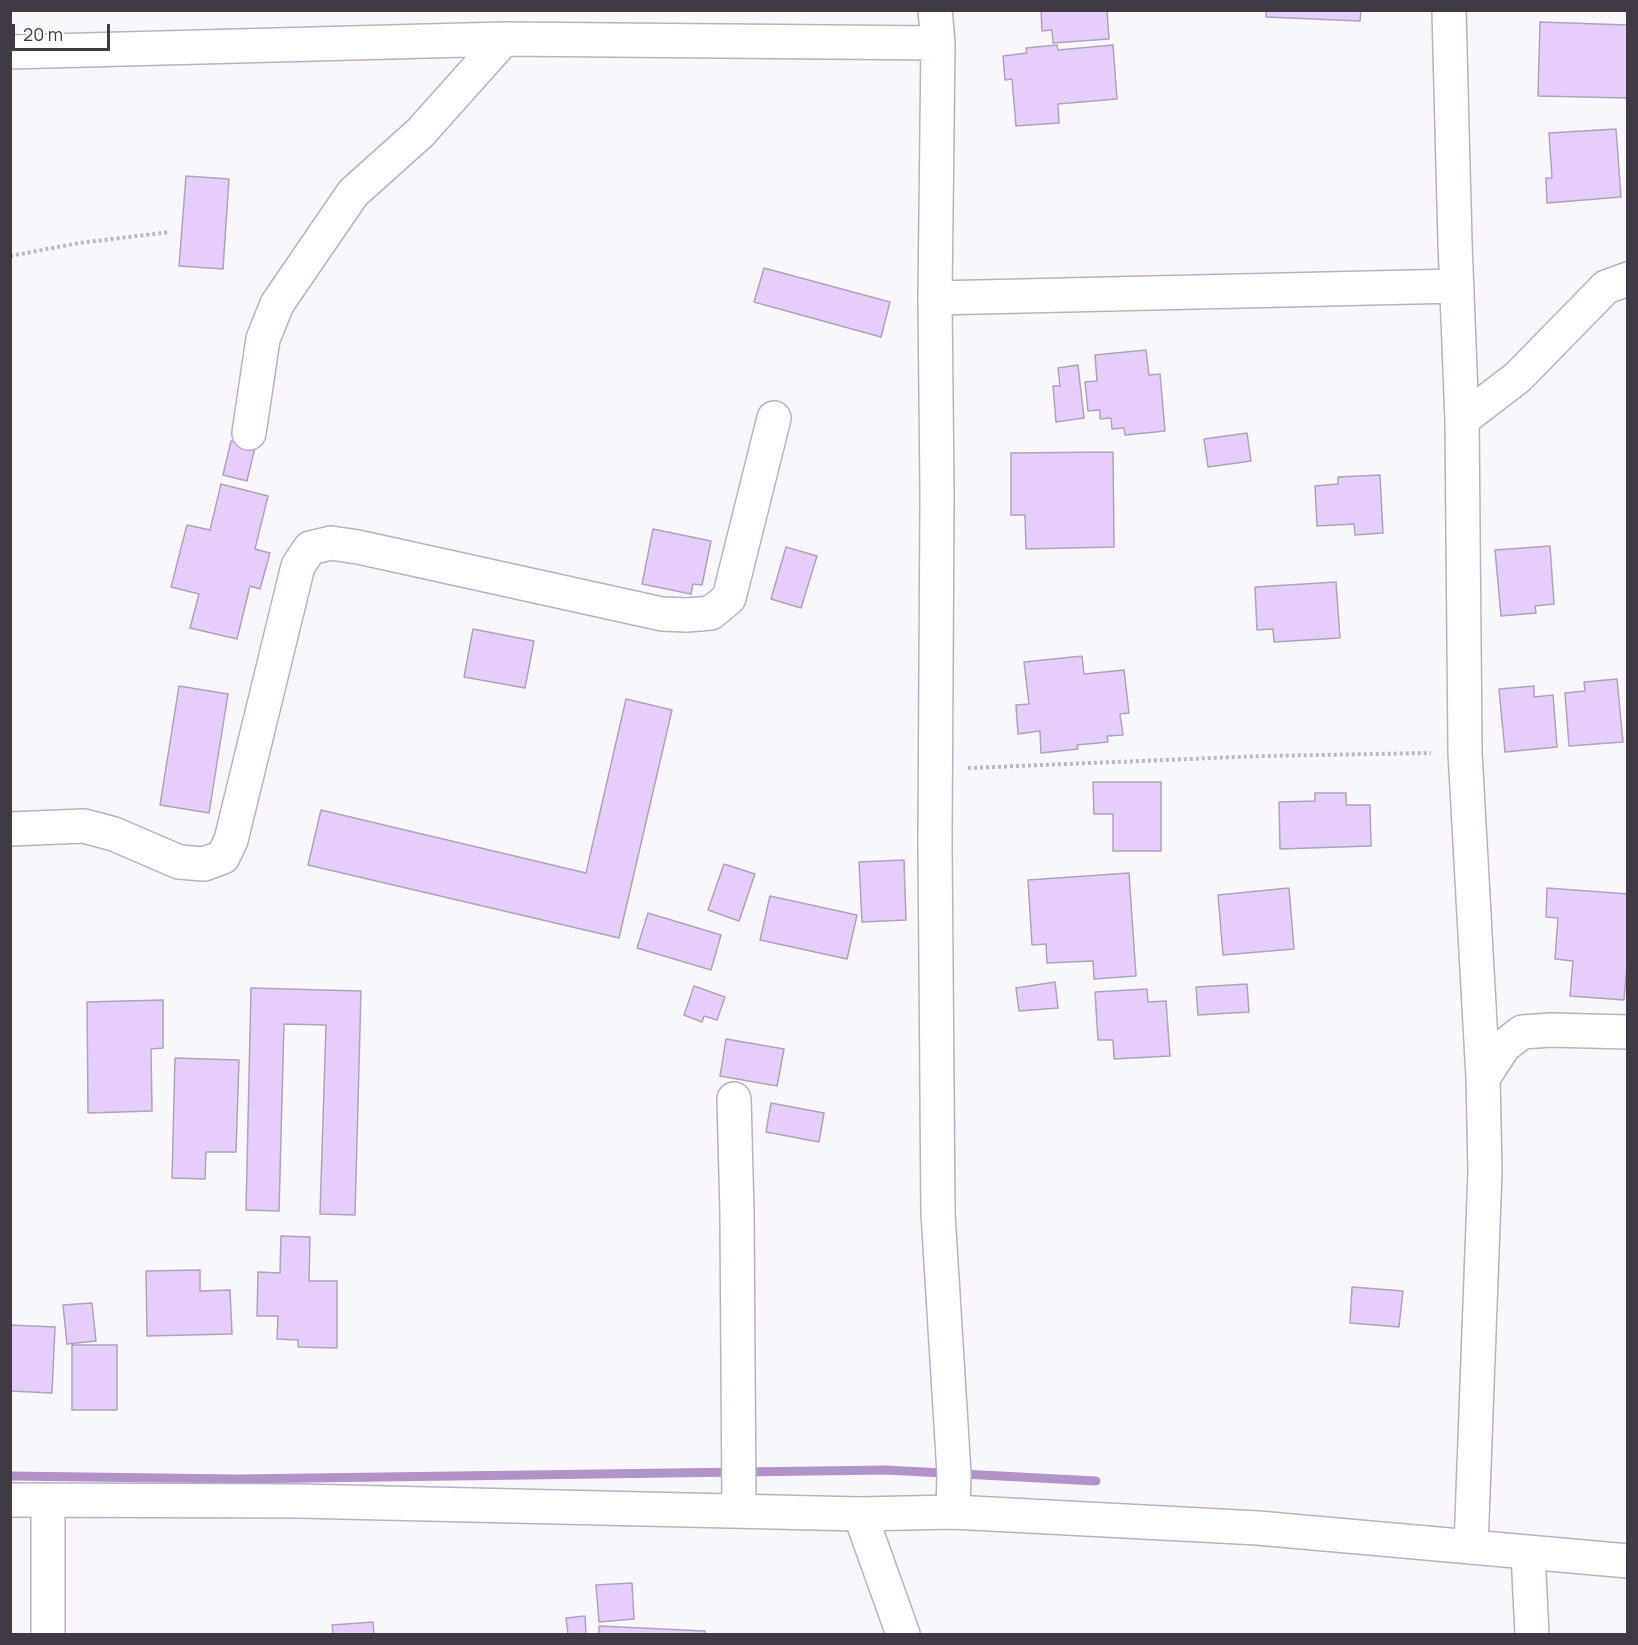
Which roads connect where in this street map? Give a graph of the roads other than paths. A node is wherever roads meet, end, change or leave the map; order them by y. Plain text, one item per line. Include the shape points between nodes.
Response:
1 (935, 10) edge
2 (1449, 10) edge
3 (504, 39) junction
4 (938, 43) junction
5 (10, 52) edge
6 (1628, 279) edge
7 (1457, 286) junction
8 (935, 298) junction
9 (774, 418) dead end
10 (1462, 420) junction
11 (249, 433) dead end
12 (10, 829) edge
13 (1628, 1032) edge
14 (1483, 1078) junction
15 (734, 1099) dead end
16 (10, 1500) edge
17 (48, 1501) junction
18 (739, 1510) junction
19 (953, 1512) junction
20 (860, 1514) junction
21 (1471, 1547) junction
22 (1528, 1552) junction
23 (1628, 1561) edge
24 (48, 1635) edge
25 (903, 1635) edge
26 (1532, 1635) edge

1 - 4 street
2 - 7 street
3 - 4 street
3 - 5 street
3 - 11 street via 420,134 353,194 277,304 263,339
4 - 8 street
6 - 10 street via 1606,287 1518,377
7 - 8 street
7 - 10 street
8 - 19 street via 938,1213
9 - 12 street via 729,598 711,613 662,614 358,547 331,543 309,548 298,566 231,840 223,857 204,864 179,862 114,834 84,826
10 - 14 street via 1465,752
13 - 14 street via 1522,1032 1504,1046
14 - 21 street via 1485,1171
15 - 18 street
16 - 17 street
17 - 18 street via 298,1501
17 - 24 street
18 - 20 street
19 - 20 street
19 - 21 street via 1258,1528
20 - 25 street
21 - 22 street
22 - 23 street
22 - 26 street

